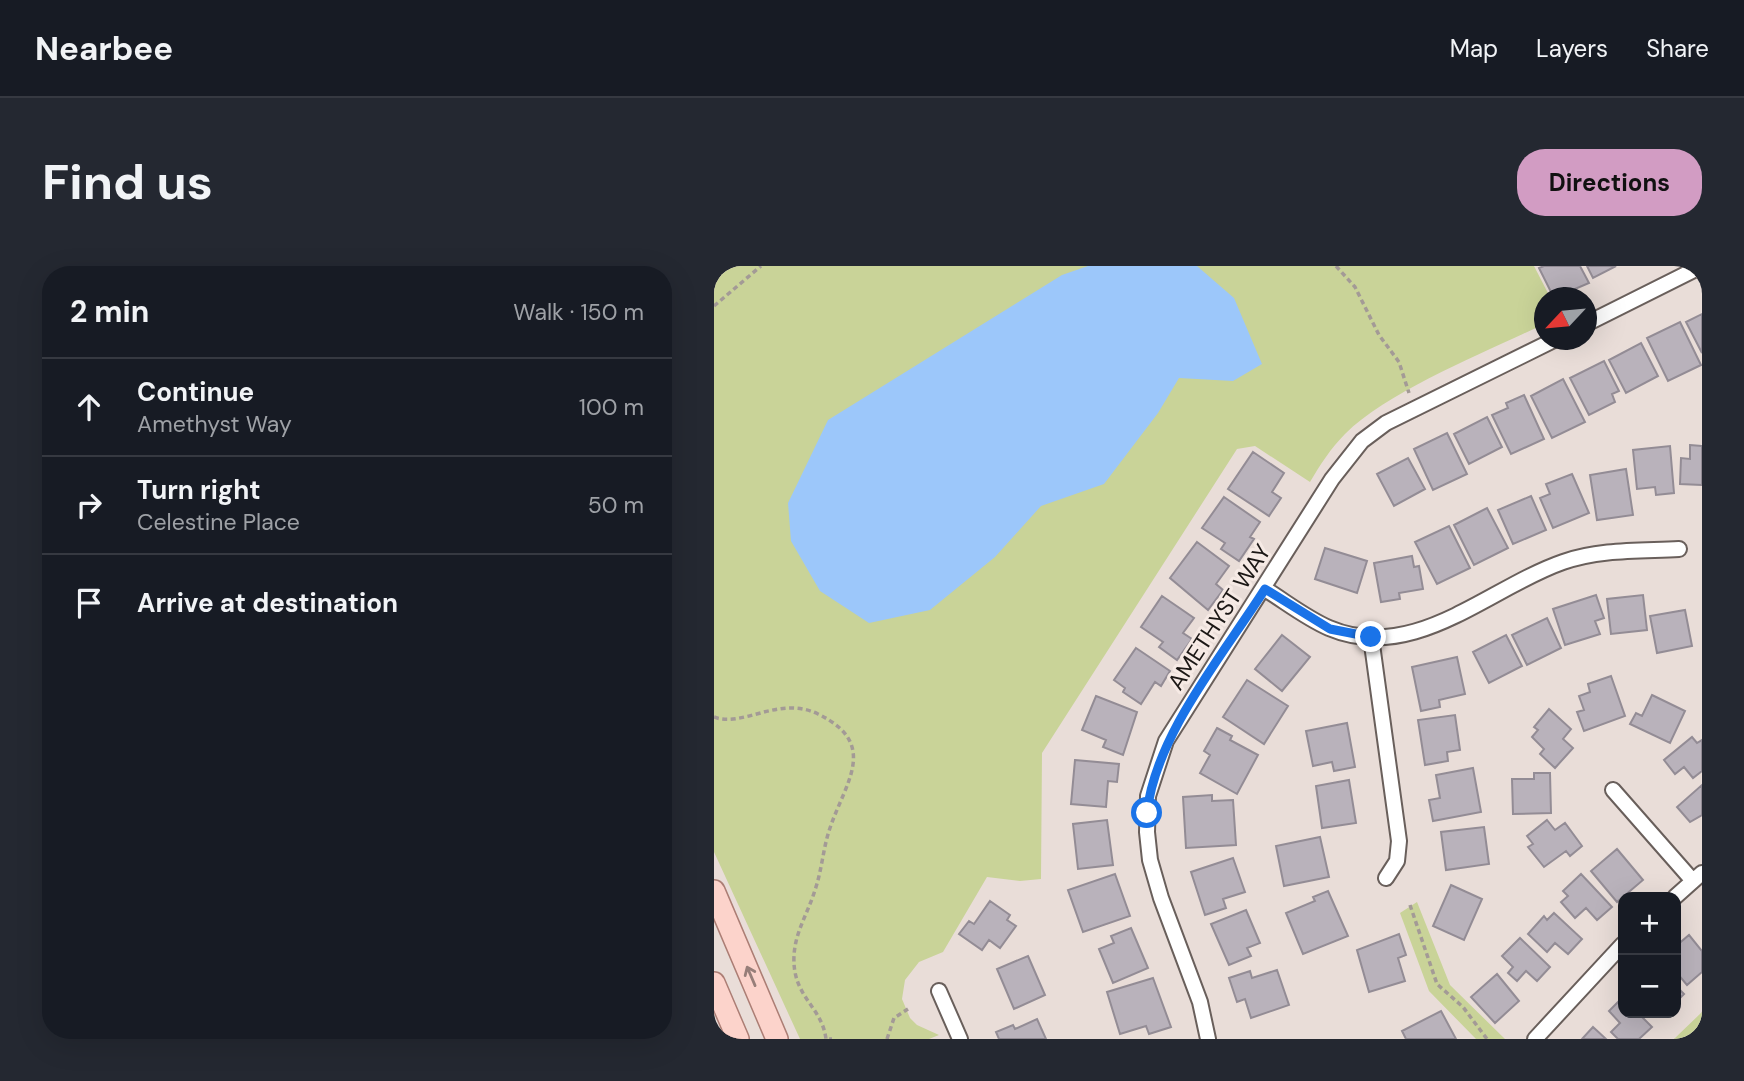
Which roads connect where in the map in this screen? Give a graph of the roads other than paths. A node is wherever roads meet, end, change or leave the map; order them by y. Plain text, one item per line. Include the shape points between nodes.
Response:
1 (1702, 266) edge
2 (1597, 319) edge
3 (1534, 350) edge
4 (1679, 549) dead end
5 (1265, 589) junction
6 (1371, 637) junction
7 (1613, 790) dead end
8 (1698, 877) edge
9 (1386, 878) dead end
10 (714, 891) edge
11 (1681, 892) edge
12 (1618, 949) edge
13 (714, 983) edge
14 (939, 991) dead end
15 (738, 1039) edge
16 (777, 1039) edge
17 (960, 1039) edge
18 (1208, 1039) edge
19 (1535, 1039) edge

1 - 2 street
3 - 5 street, AMETHYST WAY via 1400,414 1362,441 1332,479
4 - 6 street via 1602,554 1562,562 1429,628
5 - 6 street via 1330,629
5 - 18 street, AMETHYST WAY via 1166,741 1149,796 1150,860 1200,1002
6 - 9 street via 1399,841 1397,861
7 - 8 street
8 - 11 street
16 -> 10 main road
12 - 19 street
13 - 15 main road
14 - 17 street

